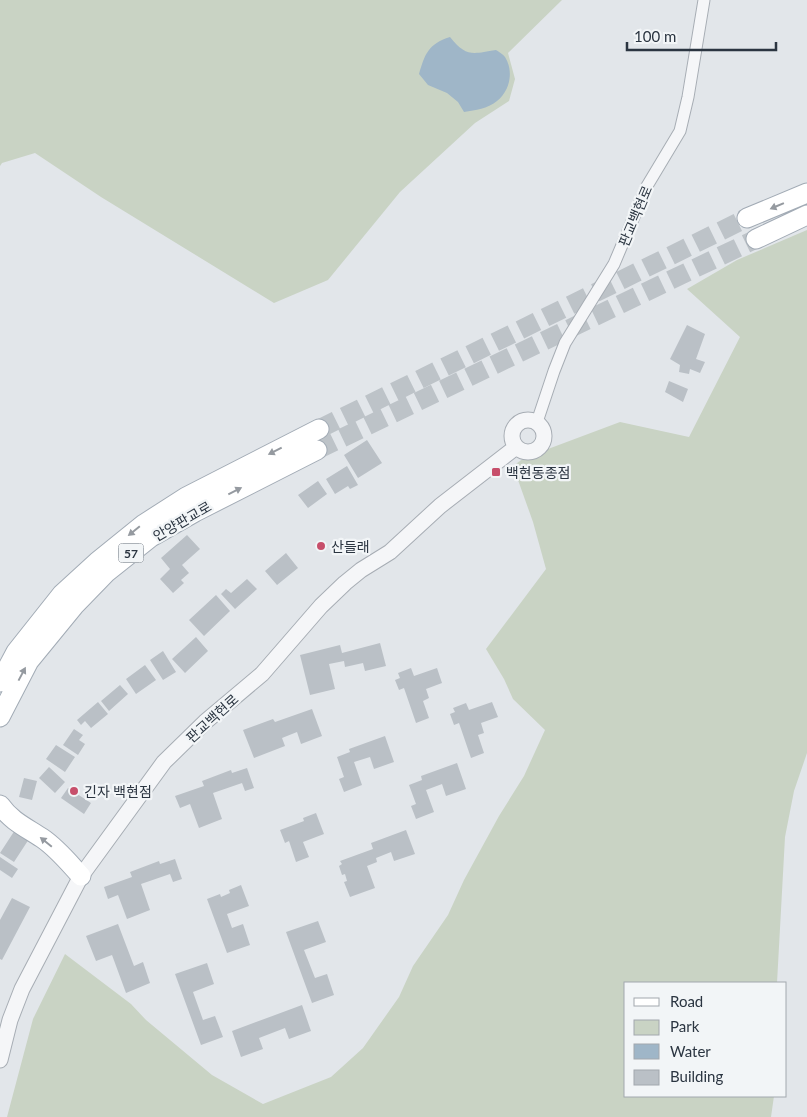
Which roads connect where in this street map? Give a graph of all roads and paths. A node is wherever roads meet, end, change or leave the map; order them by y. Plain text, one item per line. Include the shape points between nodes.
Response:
1 (704, 0) edge
2 (807, 193) edge
3 (807, 215) edge
4 (747, 218) tunnel mouth
5 (756, 239) tunnel mouth
6 (537, 422) junction
7 (319, 429) tunnel mouth
8 (516, 447) junction
9 (317, 450) tunnel mouth
10 (0, 682) edge
11 (0, 717) edge
12 (0, 805) edge
13 (82, 876) junction
14 (10, 1020) junction
15 (0, 1040) edge
16 (0, 1060) edge

1 - 6 street, 판교백현로 via 680,131 647,186 614,264 565,343
2 -> 4 main road
3 - 5 main road
6 - 8 street via 528,420 516,425 512,434
6 - 8 street via 544,430 541,446 526,452
7 -> 10 main road, 안양판교로 / 57 via 186,496 144,524 62,594 16,652
8 - 13 street, 판교백현로 via 440,506 390,552 361,570 321,606 262,674 164,762
11 -> 9 main road, 안양판교로 / 57 via 29,661 107,572 194,512
13 -> 12 main road via 43,839 5,813
13 - 14 street, 판교백현로 via 22,989
14 - 15 street
14 - 16 street, 판교백현로

